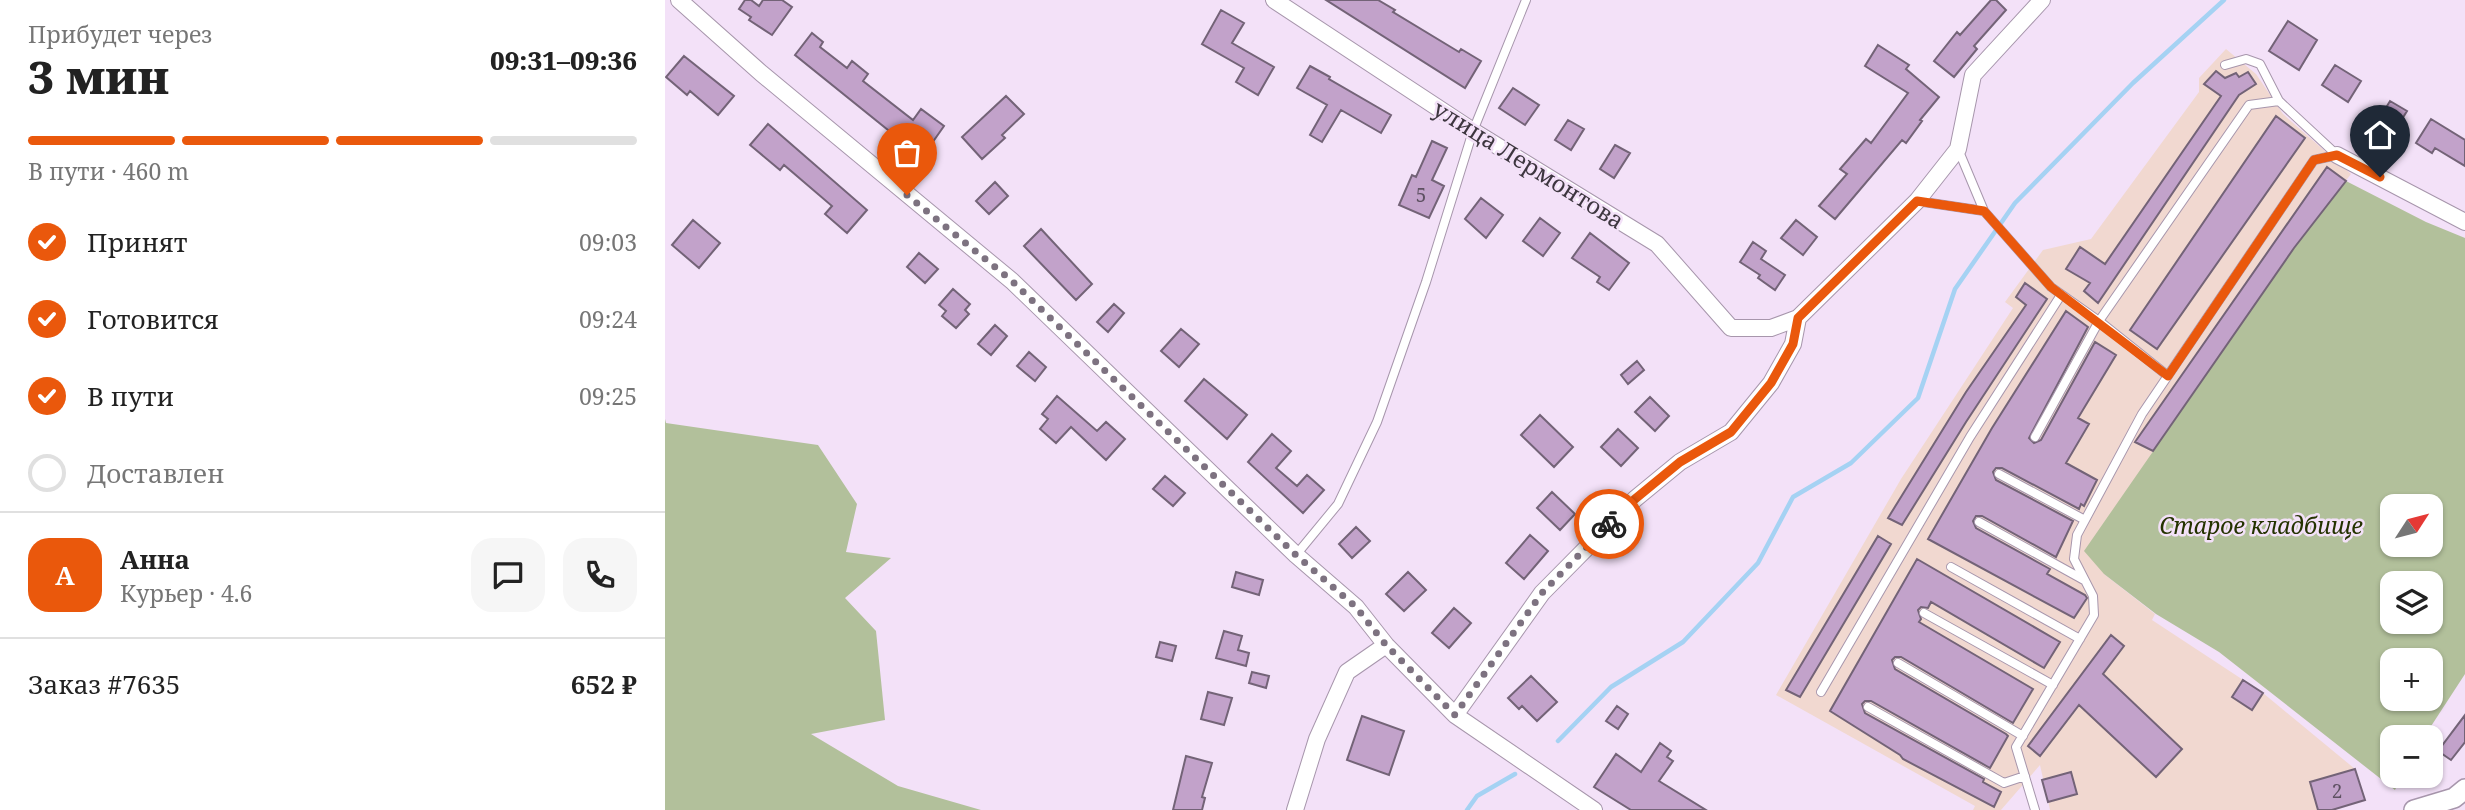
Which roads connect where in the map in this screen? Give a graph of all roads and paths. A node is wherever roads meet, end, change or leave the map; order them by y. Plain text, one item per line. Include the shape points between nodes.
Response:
1 (679, 0) edge
2 (1274, 0) edge
3 (1525, 0) edge
4 (2042, 0) edge
5 (2225, 65) dead end
6 (2280, 101) junction
7 (1473, 131) junction
8 (1958, 149) junction
9 (2337, 155) junction
10 (1917, 201) junction
11 (1984, 211) junction
12 (2465, 222) edge
13 (2061, 295) junction
14 (1798, 318) junction
15 (2099, 321) junction
16 (2168, 376) junction
17 (2035, 437) dead end
18 (1999, 474) dead end
19 (2085, 520) junction
20 (1979, 522) dead end
21 (1296, 555) junction
22 (1951, 567) dead end
23 (2084, 580) junction
24 (1924, 613) dead end
25 (2080, 639) junction
26 (1386, 645) junction
27 (1898, 663) dead end
28 (2053, 685) junction
29 (1821, 692) dead end
30 (1868, 707) dead end
31 (1455, 715) junction
32 (2023, 736) junction
33 (2025, 776) junction
34 (2465, 789) edge
35 (1295, 810) edge
36 (1594, 810) edge
37 (2035, 810) edge
38 (2414, 810) edge

1 - 21 street via 1012,281
2 - 7 street, улица Лермонтова
3 - 7 lane
4 - 8 street via 1973,75
5 - 6 lane via 2246,59 2260,64
6 - 9 lane
6 - 15 lane via 2249,104
7 - 14 street, улица Лермонтова via 1657,244 1731,328 1771,328
7 - 21 lane via 1377,422 1338,504
8 - 10 street
8 - 11 lane
9 - 12 street
9 - 16 lane via 2314,160
10 - 11 lane
10 - 14 street
11 - 13 lane
13 - 15 lane
13 - 29 lane via 1971,437
14 - 31 street via 1793,344 1771,383 1731,432 1680,462 1635,499 1542,593
15 - 16 lane
15 - 17 lane
16 - 19 lane via 2141,414
18 - 19 lane
19 - 23 lane via 2077,535 2074,559
20 - 23 lane
21 - 26 street via 1356,607
22 - 25 lane
23 - 25 lane via 2093,596 2094,615
24 - 28 lane
25 - 28 lane
26 - 31 street
26 - 35 street via 1347,672 1317,739
27 - 32 lane
28 - 32 lane
30 - 33 lane via 2004,783
31 - 36 street
32 - 33 lane via 2016,747
33 - 37 lane
34 - 38 street

